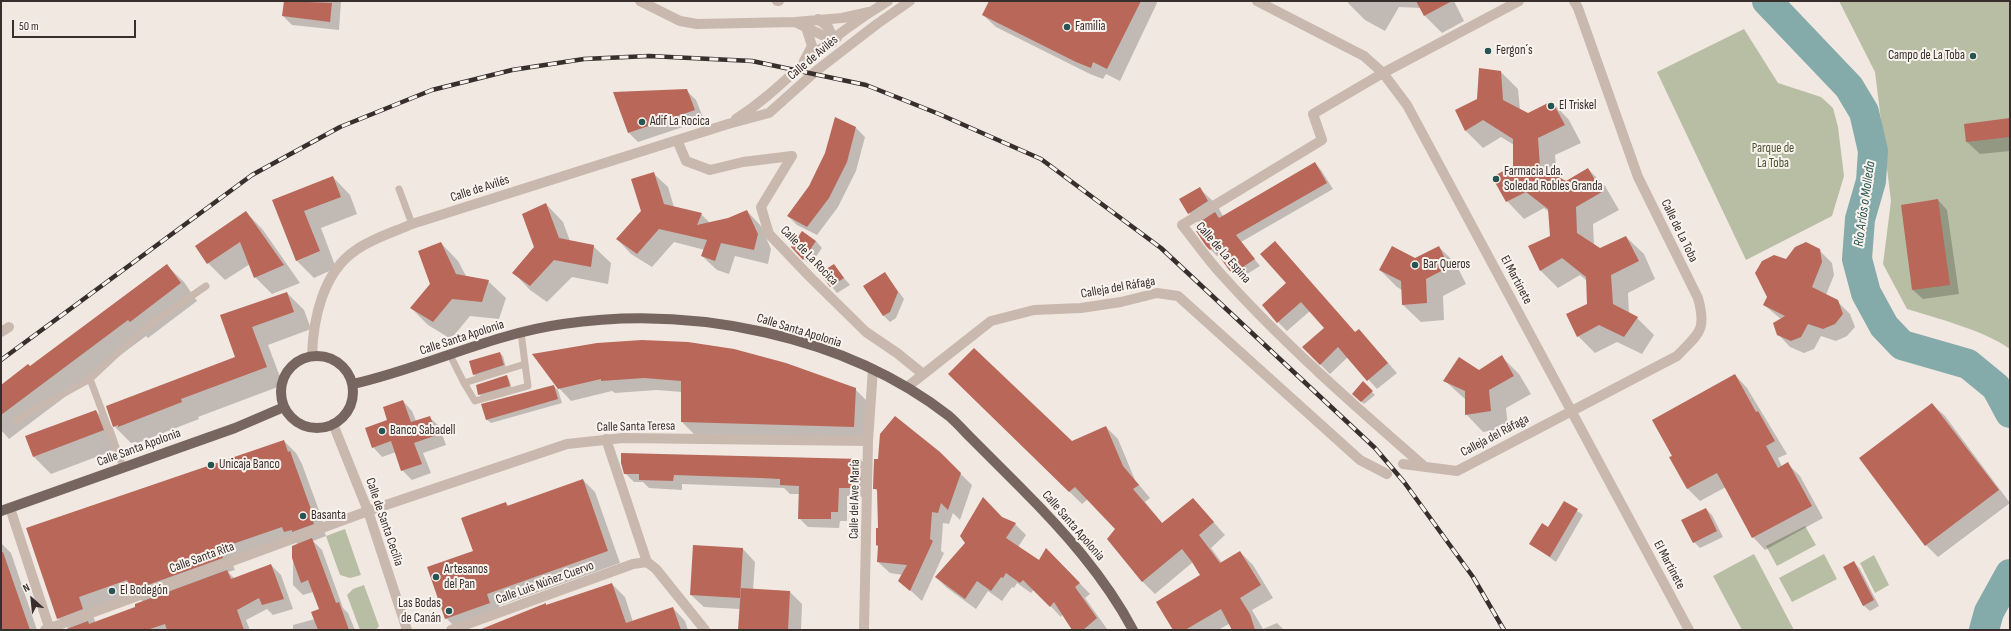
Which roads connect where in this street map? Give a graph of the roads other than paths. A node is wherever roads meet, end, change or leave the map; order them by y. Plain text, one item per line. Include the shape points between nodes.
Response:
1 (640, 1) edge
2 (888, 1) edge
3 (910, 1) edge
4 (1257, 1) edge
5 (1519, 1) edge
6 (1574, 1) edge
7 (869, 12) junction
8 (818, 19) junction
9 (795, 22) junction
10 (877, 24) junction
11 (806, 27) junction
12 (834, 39) junction
13 (803, 64) junction
14 (816, 71) junction
15 (1383, 73) junction
16 (728, 124) junction
17 (677, 140) junction
18 (399, 190) dead end
19 (412, 224) junction
20 (206, 286) dead end
21 (521, 332) junction
22 (312, 356) junction
23 (450, 356) junction
24 (525, 364) junction
25 (873, 369) junction
26 (923, 374) junction
27 (90, 379) junction
28 (464, 383) junction
29 (353, 384) junction
30 (907, 387) junction
31 (284, 407) junction
32 (1572, 410) junction
33 (16, 420) dead end
34 (333, 424) junction
35 (606, 439) junction
36 (868, 441) junction
37 (1403, 464) dead end
38 (1426, 467) junction
39 (123, 468) junction
40 (1387, 474) dead end
41 (6, 510) edge
42 (368, 511) junction
43 (647, 562) junction
44 (48, 629) edge
45 (407, 630) edge
46 (451, 630) edge
47 (705, 630) edge
48 (864, 630) edge
49 (1133, 630) edge
50 (1689, 630) edge

1 - 9 street via 680,21 697,24
2 - 7 street, Calle de Avilés
3 - 10 street, Calle de Avilés
4 - 15 street, El Martinete via 1364,56
5 - 15 street
6 - 32 street, Calle de La Toba via 1638,177 1698,298 1703,316 1699,333 1677,356
7 - 8 street via 842,18
7 - 12 street, Calle de Avilés
8 - 9 street
8 - 12 street via 828,27
9 - 11 street
10 - 12 street
10 - 14 street, Calle de Avilés
11 - 12 street
11 - 13 street via 812,46
12 - 13 street, Calle de Avilés
12 - 14 street
13 - 16 street, Calle de Avilés via 760,103
14 - 16 street, Calle de Avilés via 769,113
15 - 32 street, El Martinete via 1407,105
15 - 38 street, Calle de La Espina via 1314,114 1322,140 1182,225 1221,275 1281,335 1358,409
16 - 17 street, Calle de Avilés
17 - 19 street, Calle de Avilés
17 - 26 street, Calle de La Rocica via 686,161 710,170 743,162 792,156 761,207 769,234 866,332
18 - 19 lane
19 - 22 street, Calle de Avilés via 356,250 342,264 322,295 317,311
20 - 27 lane via 142,331
21 - 23 main road, Calle Santa Apolonia
21 - 24 lane
21 - 25 main road, Calle Santa Apolonia via 605,319 688,320 761,331 828,351
22 - 29 main road via 330,357 340,363 348,372
22 - 31 main road via 295,363 287,371 282,382
23 - 28 lane
23 - 29 main road, Calle Santa Apolonia via 390,376
24 - 28 lane
24 - 28 lane via 528,386 475,401
25 - 30 main road, Calle Santa Apolonia
25 - 36 street, Calle del Ave María
26 - 30 street, Calleja del Ráfaga
26 - 40 street, Calleja del Ráfaga via 991,321 1034,310 1080,308 1157,293 1178,296 1360,460
27 - 33 lane
27 - 39 lane
29 - 34 main road via 352,403 347,412
30 - 49 main road, Calle Santa Apolonia via 950,417 1038,505 1086,560 1124,612
31 - 34 main road via 298,423 309,427 320,428
31 - 39 main road, Calle Santa Apolonia via 235,428
32 - 38 street, Calleja del Ráfaga via 1457,471
32 - 50 street, El Martinete
34 - 42 street, Calle de Santa Cecilia
35 - 36 street, Calle Santa Teresa
35 - 42 street, Calle Santa Teresa via 567,444
35 - 43 street
36 - 48 street, Calle del Ave María
37 - 38 street, Calleja del Ráfaga
39 - 41 main road, Calle Santa Apolonia
41 - 44 street
42 - 44 street, Calle Santa Rita
42 - 45 street, Calle de Santa Cecilia
43 - 46 street, Calle Luis Núñez Cuervo via 633,564
43 - 47 street via 656,569

